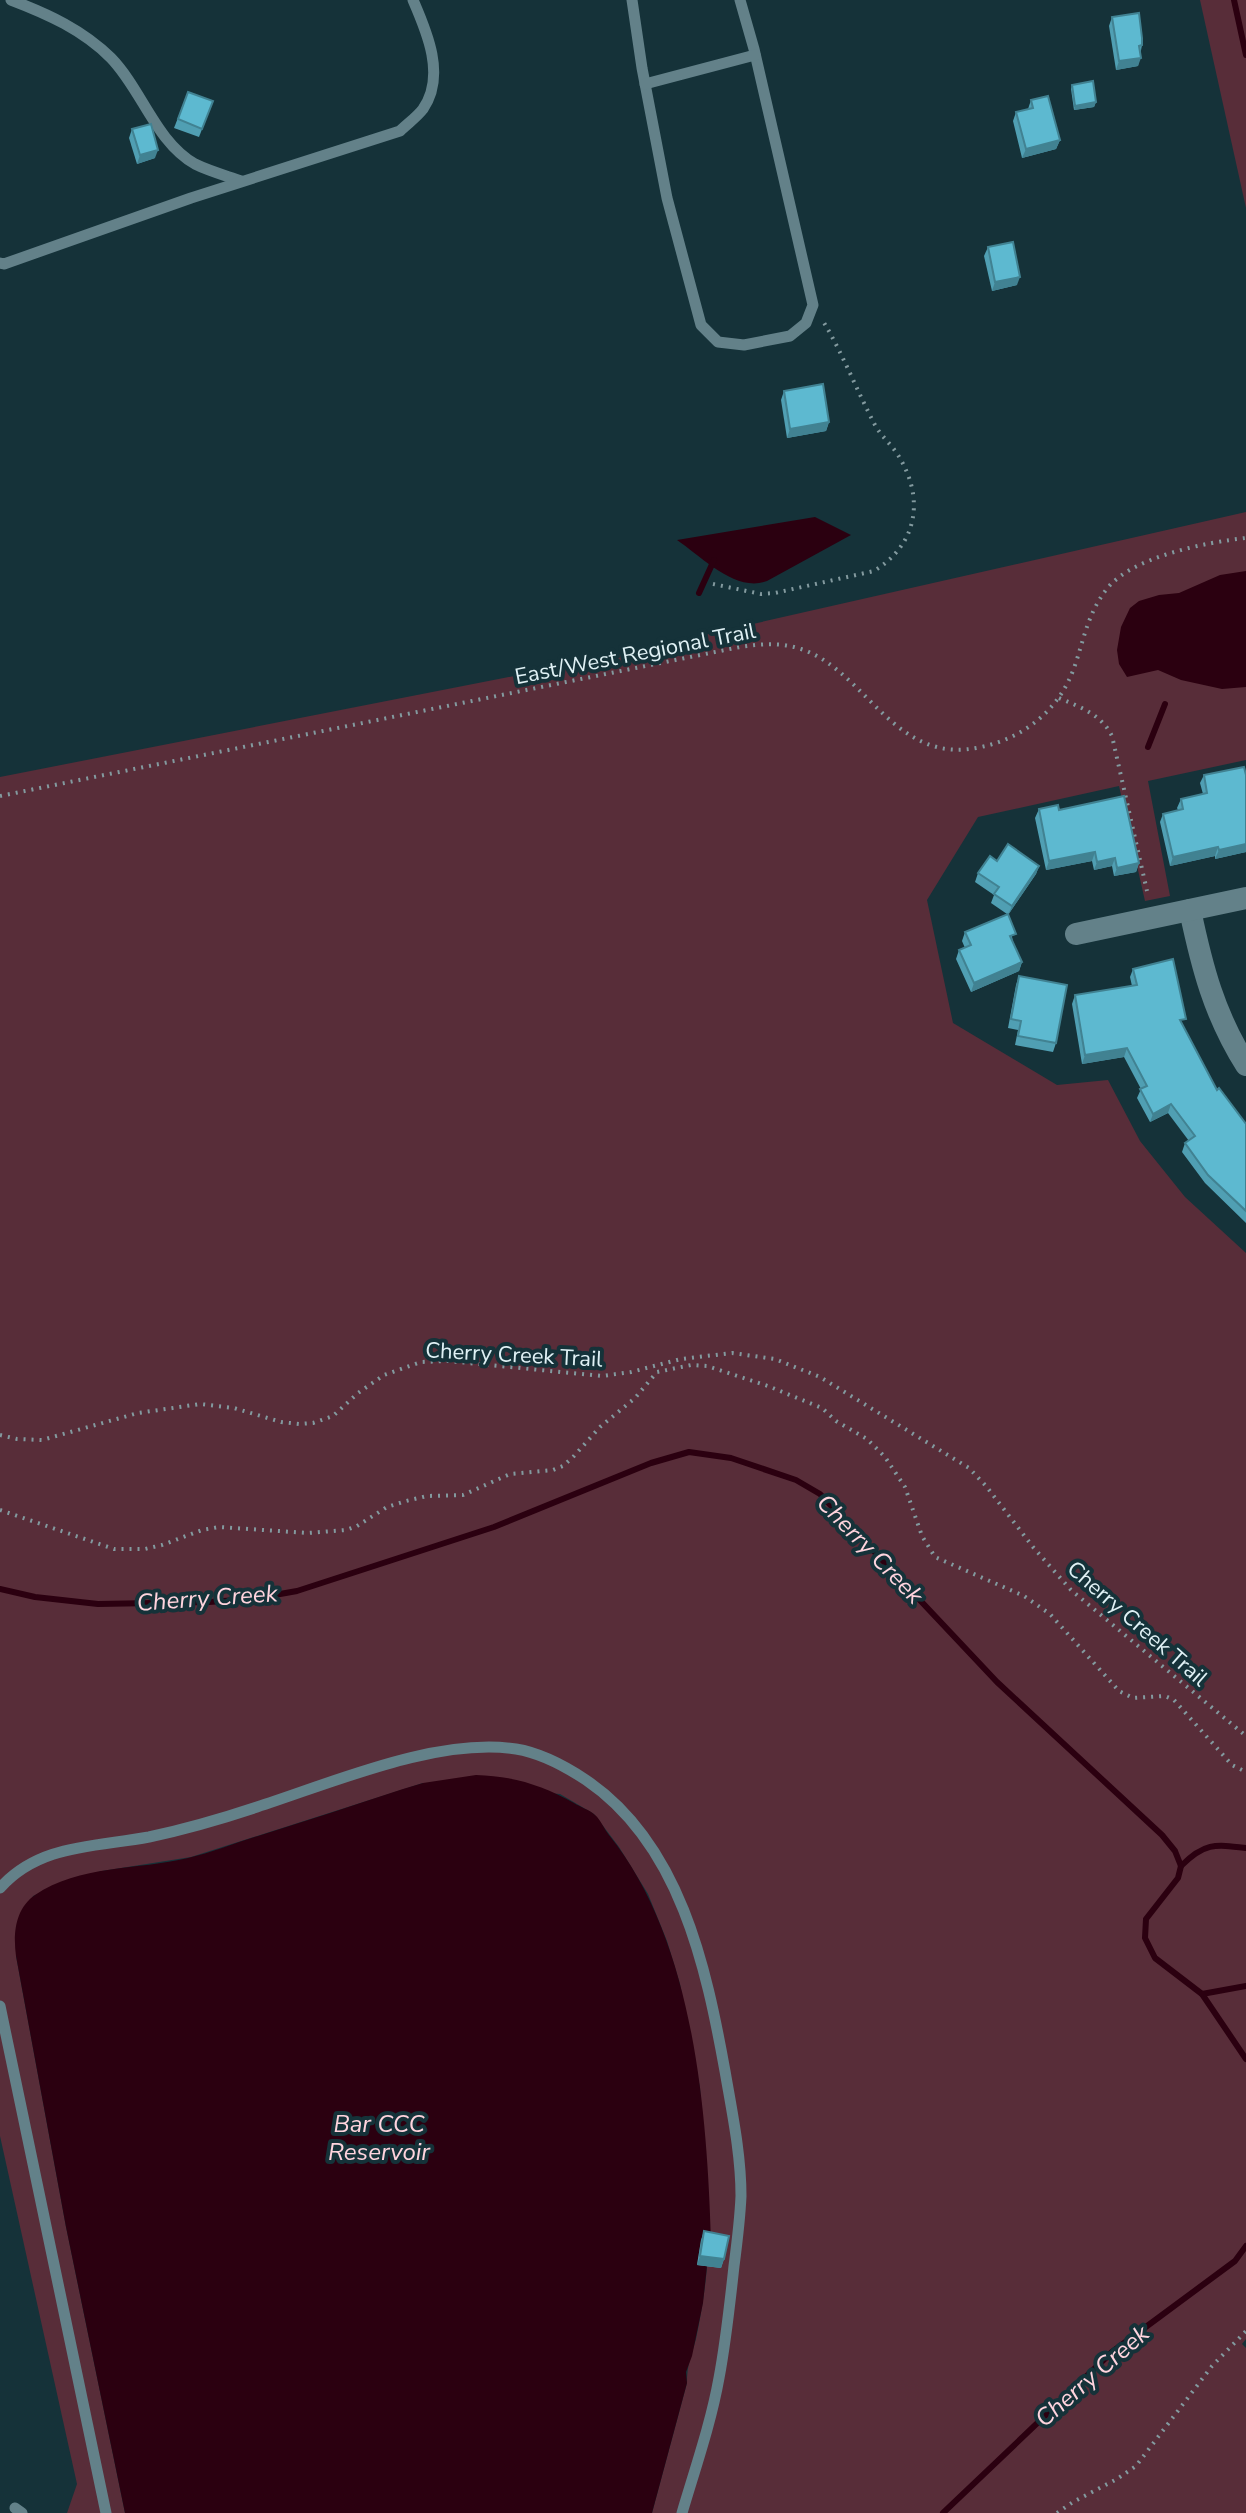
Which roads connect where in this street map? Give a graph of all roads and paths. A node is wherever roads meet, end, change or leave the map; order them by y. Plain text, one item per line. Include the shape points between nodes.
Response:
1 (11, 0) edge
2 (413, 0) edge
3 (632, 0) edge
4 (740, 0) edge
5 (755, 55) junction
6 (645, 84) junction
7 (242, 181) junction
8 (0, 263) edge
9 (813, 305) junction
10 (1246, 538) edge
11 (713, 584) dead end
12 (1059, 698) junction
13 (0, 796) edge
14 (1147, 891) dead end
15 (1246, 898) edge
16 (1190, 910) junction
17 (1076, 934) dead end
18 (1246, 1065) edge
19 (0, 1435) edge
20 (0, 1510) edge
21 (1246, 1736) edge
22 (1246, 1772) edge
23 (0, 1888) edge
24 (0, 2006) edge
25 (1246, 2331) edge
26 (106, 2513) edge
27 (682, 2513) edge
28 (1057, 2513) edge

1 - 7 lane via 75,29 112,59 172,146 195,164
2 - 7 lane via 432,54 432,85 423,109 400,131
3 - 6 lane
4 - 5 lane
5 - 6 lane
5 - 9 lane
6 - 9 lane via 667,198 701,325 718,342 744,345 790,336 806,323
7 - 8 lane
9 - 11 path via 877,428 905,469 914,500 909,534 901,549 874,571 775,593
10 - 12 path, East/West Regional Trail via 1148,559 1126,571 1095,608
12 - 13 path, East/West Regional Trail via 1043,717 1016,734 980,748 953,749 906,733 827,663 802,649 770,643
12 - 14 path via 1094,714 1112,736
15 - 16 street
16 - 17 street
16 - 18 street via 1208,987
19 - 21 path, Cherry Creek Trail via 42,1440 138,1413 200,1404 281,1422 313,1423 333,1416 384,1375 421,1362 602,1376 701,1355 760,1356 835,1385 969,1468 1071,1590
20 - 22 path via 127,1551 219,1527 346,1530 406,1501 463,1495 510,1474 563,1466 657,1372 700,1364 822,1408 867,1439 905,1487 935,1557 1038,1605 1119,1691 1133,1698 1174,1700 1232,1765
23 - 27 lane via 40,1858 202,1824 388,1765 458,1749 501,1747 538,1755 605,1794 654,1853 693,1933 712,2000 737,2136 740,2211 728,2323 719,2381
24 - 26 lane
25 - 28 path via 1221,2355 1136,2466

